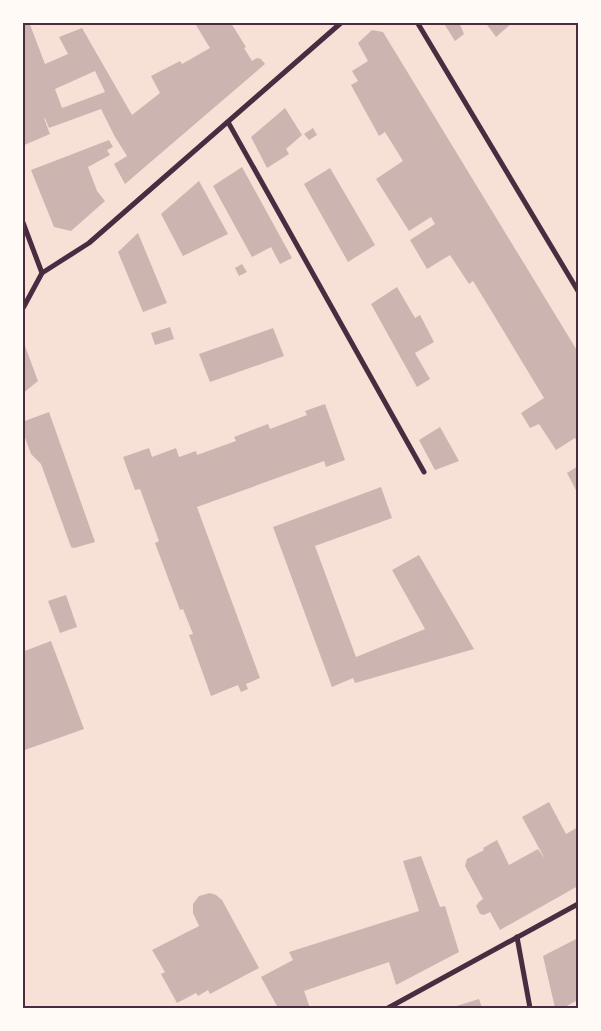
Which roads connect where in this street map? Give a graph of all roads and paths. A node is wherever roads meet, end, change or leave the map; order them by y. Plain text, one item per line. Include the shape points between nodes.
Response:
1 (342, 22) edge
2 (417, 22) edge
3 (228, 122) junction
4 (22, 220) edge
5 (42, 272) junction
6 (578, 291) edge
7 (22, 310) edge
8 (424, 472) dead end
9 (578, 904) edge
10 (517, 937) junction
11 (388, 1008) edge
12 (530, 1008) edge

1 - 3 street
2 - 6 street
3 - 5 street via 89,244
3 - 8 street
4 - 5 street
5 - 7 street
9 - 10 street
10 - 11 street
10 - 12 street

